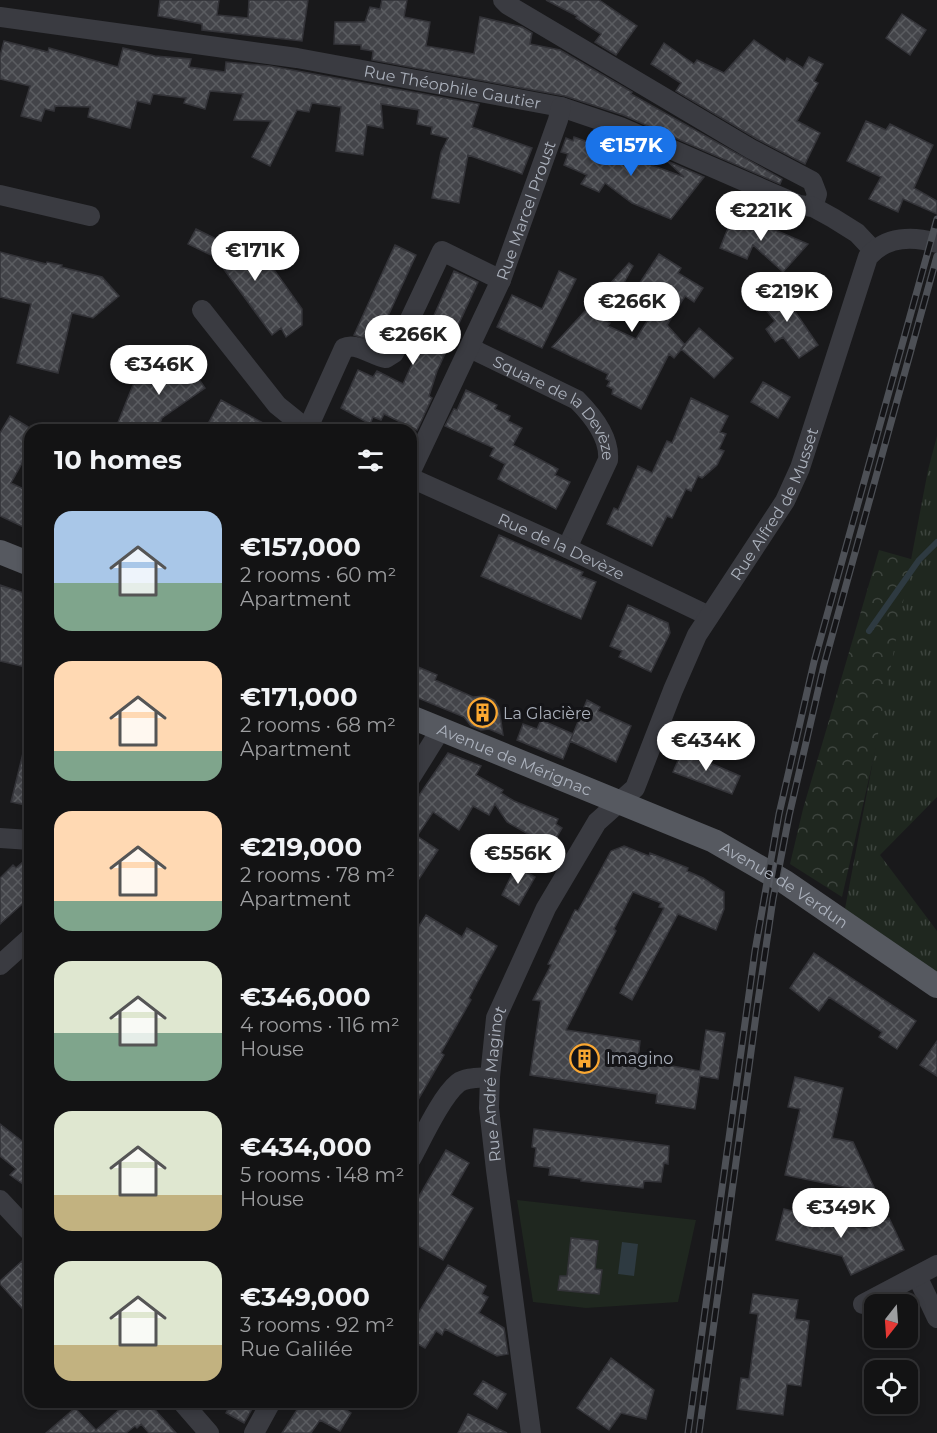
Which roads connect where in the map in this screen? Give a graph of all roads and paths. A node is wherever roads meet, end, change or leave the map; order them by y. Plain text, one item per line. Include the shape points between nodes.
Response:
1 (503, 0) edge
2 (0, 17) edge
3 (561, 106) junction
4 (0, 195) edge
5 (813, 207) junction
6 (90, 216) dead end
7 (937, 243) edge
8 (874, 251) junction
9 (501, 280) junction
10 (202, 310) dead end
11 (470, 348) junction
12 (301, 424) edge
13 (311, 424) edge
14 (417, 458) edge
15 (417, 481) edge
16 (567, 548) junction
17 (0, 552) edge
18 (24, 562) edge
19 (709, 616) junction
20 (417, 719) edge
21 (441, 729) junction
22 (417, 768) edge
23 (619, 803) junction
24 (0, 838) edge
25 (24, 840) edge
26 (24, 943) edge
27 (0, 965) edge
28 (937, 986) edge
29 (490, 1077) junction
30 (417, 1149) edge
31 (0, 1200) edge
32 (24, 1226) edge
33 (937, 1265) edge
34 (916, 1276) junction
35 (863, 1304) dead end
36 (937, 1318) edge
37 (187, 1408) edge
38 (269, 1408) edge
39 (209, 1433) edge
40 (254, 1433) edge
41 (531, 1433) edge

1 - 5 street via 751,149 812,181 817,194
2 - 3 street, Rue Théophile Gautier via 297,58
3 - 5 street, Rue Théophile Gautier via 620,127 799,205
3 - 9 street, Rue Marcel Proust
4 - 6 street
5 - 8 street, Rue Théophile Gautier via 857,233
7 - 8 street via 908,238
8 - 19 street, Rue Alfred de Musset via 868,257 785,501
9 - 11 street
9 - 13 street, Rue Marcel Proust via 442,251 394,353 386,358 376,357 348,345 344,348
10 - 12 street via 277,405
11 - 14 street
11 - 16 street, Square de la Devèze via 578,400 609,447 608,460
15 - 16 street, Rue de la Devèze
16 - 19 street, Rue de la Devèze
17 - 18 main road
19 - 23 street, Rue Alfred de Musset via 673,690 635,788
20 - 21 main road, Avenue de Mérignac
21 - 22 street
21 - 23 main road, Avenue de Mérignac
23 - 28 main road, Avenue de Verdun via 714,841 757,864
23 - 29 street, Rue André Maginot via 597,822 546,908 496,1017
24 - 25 street
26 - 27 street
29 - 30 street via 459,1082
29 - 41 street, Rue André Maginot via 496,1170
31 - 32 street
33 - 34 street
34 - 35 street
34 - 36 street
37 - 39 street
38 - 40 street

